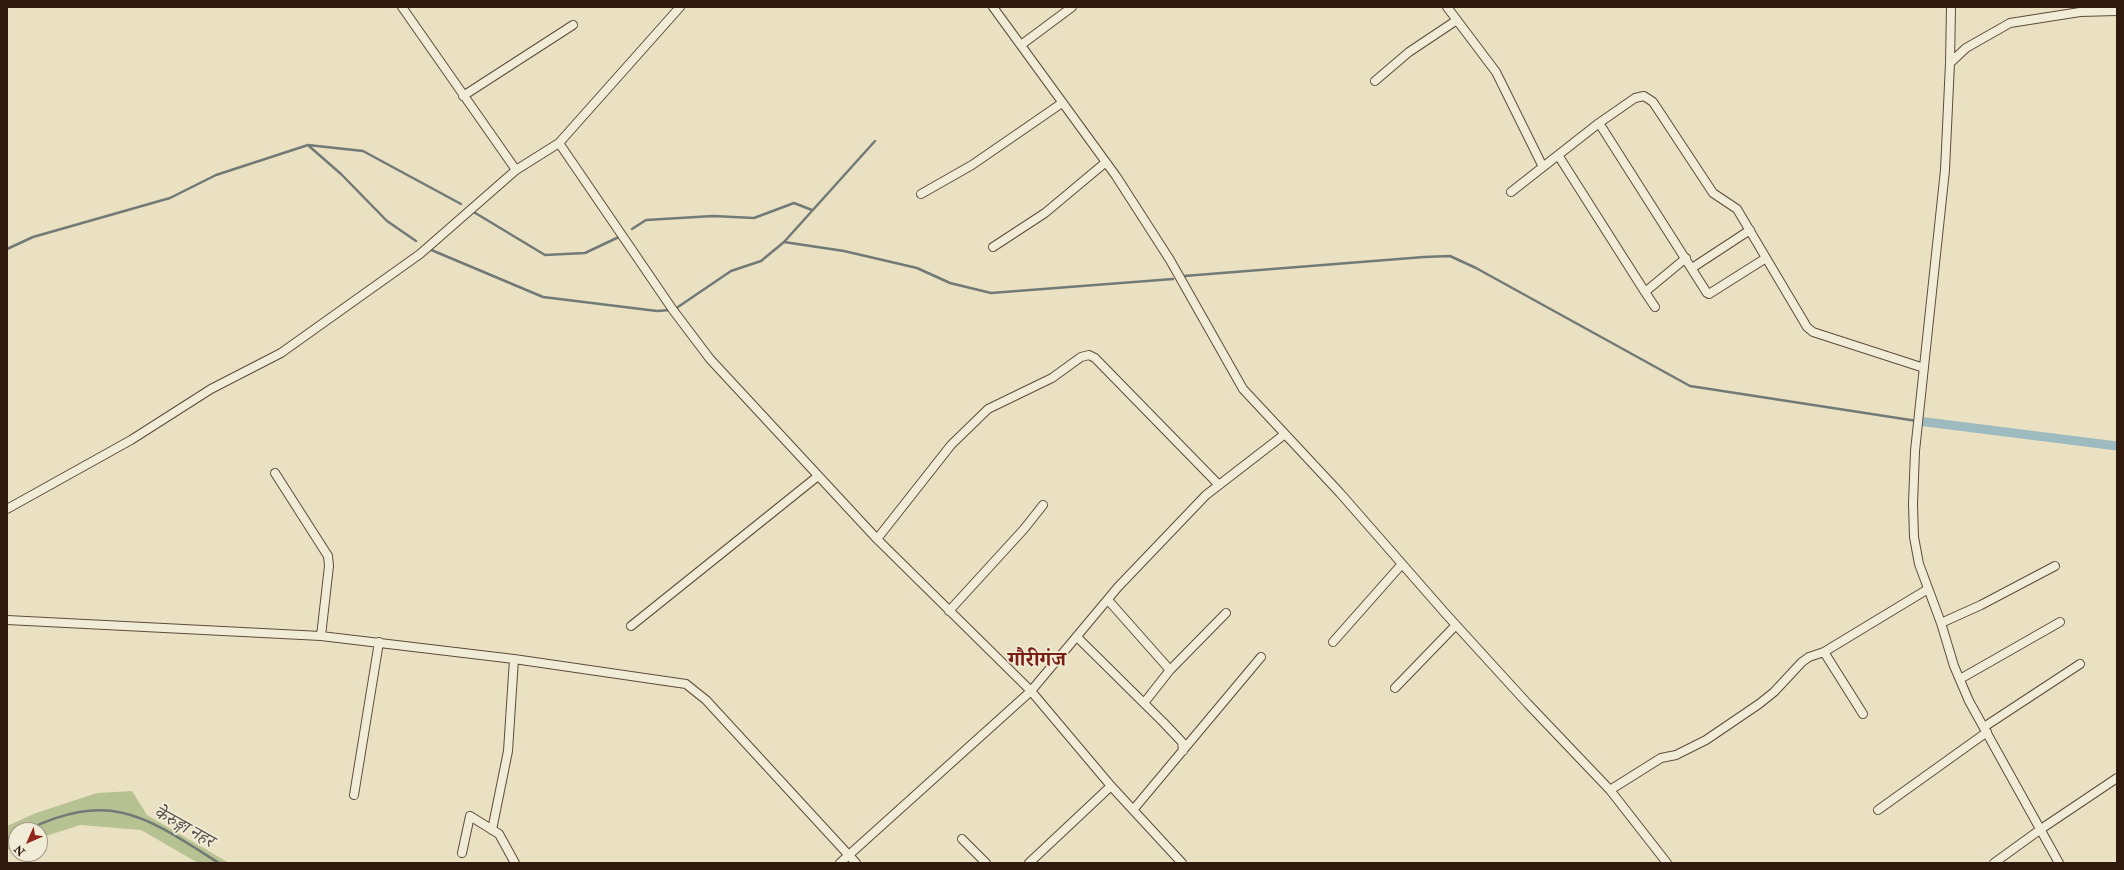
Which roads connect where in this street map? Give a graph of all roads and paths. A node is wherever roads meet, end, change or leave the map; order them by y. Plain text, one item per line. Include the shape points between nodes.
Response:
1 (402, 7) edge
2 (680, 7) edge
3 (993, 7) edge
4 (1072, 7) edge
5 (1447, 7) edge
6 (1951, 7) edge
7 (2117, 11) edge
8 (1457, 20) junction
9 (573, 25) dead end
10 (1021, 45) junction
11 (1950, 63) junction
12 (1375, 81) dead end
13 (463, 96) junction
14 (1062, 102) junction
15 (1599, 122) junction
16 (559, 143) junction
17 (1558, 155) junction
18 (1106, 162) junction
19 (1543, 167) junction
20 (516, 170) junction
21 (1512, 192) dead end
22 (921, 194) dead end
23 (1750, 230) junction
24 (993, 247) dead end
25 (1686, 258) junction
26 (1766, 258) junction
27 (1692, 268) junction
28 (1645, 292) junction
29 (1655, 307) dead end
30 (1924, 368) junction
31 (1285, 434) junction
32 (275, 473) dead end
33 (818, 476) junction
34 (1220, 485) junction
35 (1043, 505) dead end
36 (7, 509) edge
37 (877, 538) junction
38 (1402, 564) junction
39 (2055, 566) dead end
40 (1928, 590) junction
41 (1108, 600) junction
42 (949, 611) junction
43 (1226, 613) dead end
44 (7, 620) edge
45 (2060, 622) dead end
46 (1941, 623) junction
47 (1456, 625) junction
48 (631, 626) dead end
49 (322, 636) junction
50 (1077, 637) junction
51 (379, 642) junction
52 (1333, 642) dead end
53 (1824, 652) junction
54 (1261, 657) dead end
55 (514, 659) junction
56 (2080, 664) dead end
57 (1170, 670) junction
58 (1960, 679) junction
59 (1395, 688) dead end
60 (1031, 691) junction
61 (1144, 703) junction
62 (1863, 714) dead end
63 (1986, 729) junction
64 (1183, 751) junction
65 (2117, 778) edge
66 (1111, 786) junction
67 (1610, 790) junction
68 (354, 795) dead end
69 (1133, 810) junction
70 (1878, 810) dead end
71 (2041, 829) junction
72 (492, 830) junction
73 (962, 839) dead end
74 (462, 853) dead end
75 (848, 854) junction
76 (515, 863) edge
77 (840, 863) edge
78 (856, 863) edge
79 (986, 863) edge
80 (1029, 863) edge
81 (1182, 863) edge
82 (1667, 863) edge
83 (1994, 863) edge
84 (2059, 863) edge

1 - 13 street
2 - 16 street
3 - 10 street
4 - 10 street
5 - 8 street
6 - 11 street
7 - 11 street via 2080,12 2010,23 1966,48
8 - 12 street via 1409,52
8 - 19 street via 1496,72
9 - 13 street
10 - 14 street
11 - 30 street via 1944,170
13 - 20 street
14 - 18 street
14 - 22 street via 972,165
15 - 17 street
15 - 23 street via 1635,98 1644,96 1653,102 1713,193 1737,208
15 - 25 street
16 - 20 street
16 - 33 street via 710,359 806,460
17 - 19 street
17 - 28 street
18 - 24 street via 1045,213
18 - 31 street via 1170,260 1243,390
19 - 21 street
20 - 36 street via 420,254 281,353 211,389 131,440
23 - 26 street
23 - 27 street
25 - 27 street
25 - 28 street
26 - 27 street via 1709,294
26 - 30 street via 1807,327 1813,332
28 - 29 street
30 - 40 street via 1915,451 1913,504 1914,537 1919,564
31 - 34 street
31 - 38 street via 1340,492
32 - 49 street via 328,556
33 - 37 street
33 - 48 street
34 - 37 street via 1095,358 1089,355 1081,357 1052,378 988,410 951,445
34 - 41 street via 1206,495
35 - 42 street
37 - 42 street
38 - 47 street
38 - 52 street
39 - 46 street
40 - 46 street
40 - 53 street
41 - 50 street
41 - 57 street
42 - 60 street
43 - 57 street
44 - 49 street
45 - 58 street
46 - 58 street
47 - 59 street
47 - 67 street
49 - 51 street
50 - 60 street
50 - 61 street
51 - 55 street
51 - 68 street
53 - 62 street
53 - 67 street via 1802,662 1774,692 1706,740 1676,756 1661,758
54 - 64 street
55 - 72 street via 508,751
55 - 75 street via 686,684 706,700
56 - 63 street
57 - 61 street
58 - 63 street
60 - 66 street
60 - 75 street
61 - 64 street via 1182,742
63 - 70 street
63 - 71 street
64 - 69 street
65 - 71 street
66 - 69 street
66 - 80 street
67 - 82 street
69 - 81 street
71 - 83 street
71 - 84 street
72 - 74 street via 470,816
72 - 76 street via 499,834
73 - 79 street
75 - 77 street
75 - 78 street

